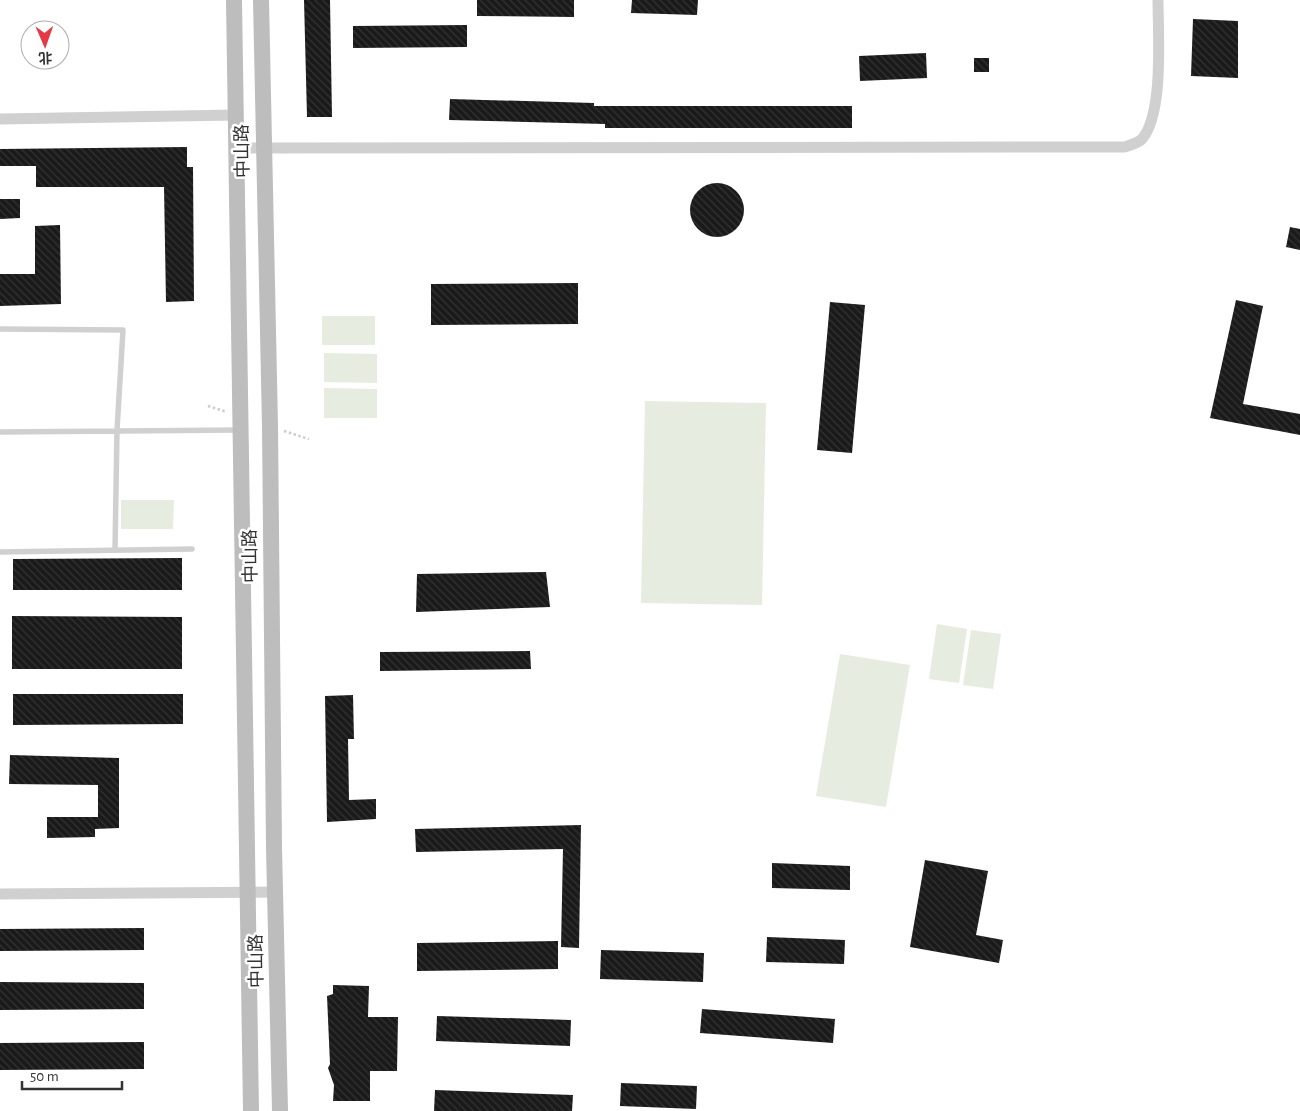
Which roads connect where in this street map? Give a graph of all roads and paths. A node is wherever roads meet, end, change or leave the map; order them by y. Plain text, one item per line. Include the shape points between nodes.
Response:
1 (234, 0) edge
2 (261, 0) edge
3 (1158, 0) edge
4 (236, 116) junction
5 (0, 118) edge
6 (238, 148) junction
7 (263, 148) junction
8 (0, 329) edge
9 (117, 430) junction
10 (242, 430) junction
11 (0, 432) edge
12 (192, 549) dead end
13 (115, 550) junction
14 (0, 552) edge
15 (275, 892) junction
16 (249, 893) junction
17 (0, 894) edge
18 (251, 1111) edge
19 (280, 1111) edge

1 - 4 main road, 中山路
2 - 7 main road, 中山路
3 - 7 street via 1157,100 1151,122 1141,140 1125,147
4 - 5 street
4 - 6 main road, 中山路
6 - 7 street
6 - 10 main road, 中山路
7 - 15 main road, 中山路 via 270,426
8 - 9 lane via 123,330
9 - 10 lane
9 - 11 lane
9 - 13 lane
10 - 16 main road, 中山路
12 - 13 lane
13 - 14 lane
15 - 16 street
15 - 19 main road, 中山路
16 - 17 street
16 - 18 main road, 中山路

